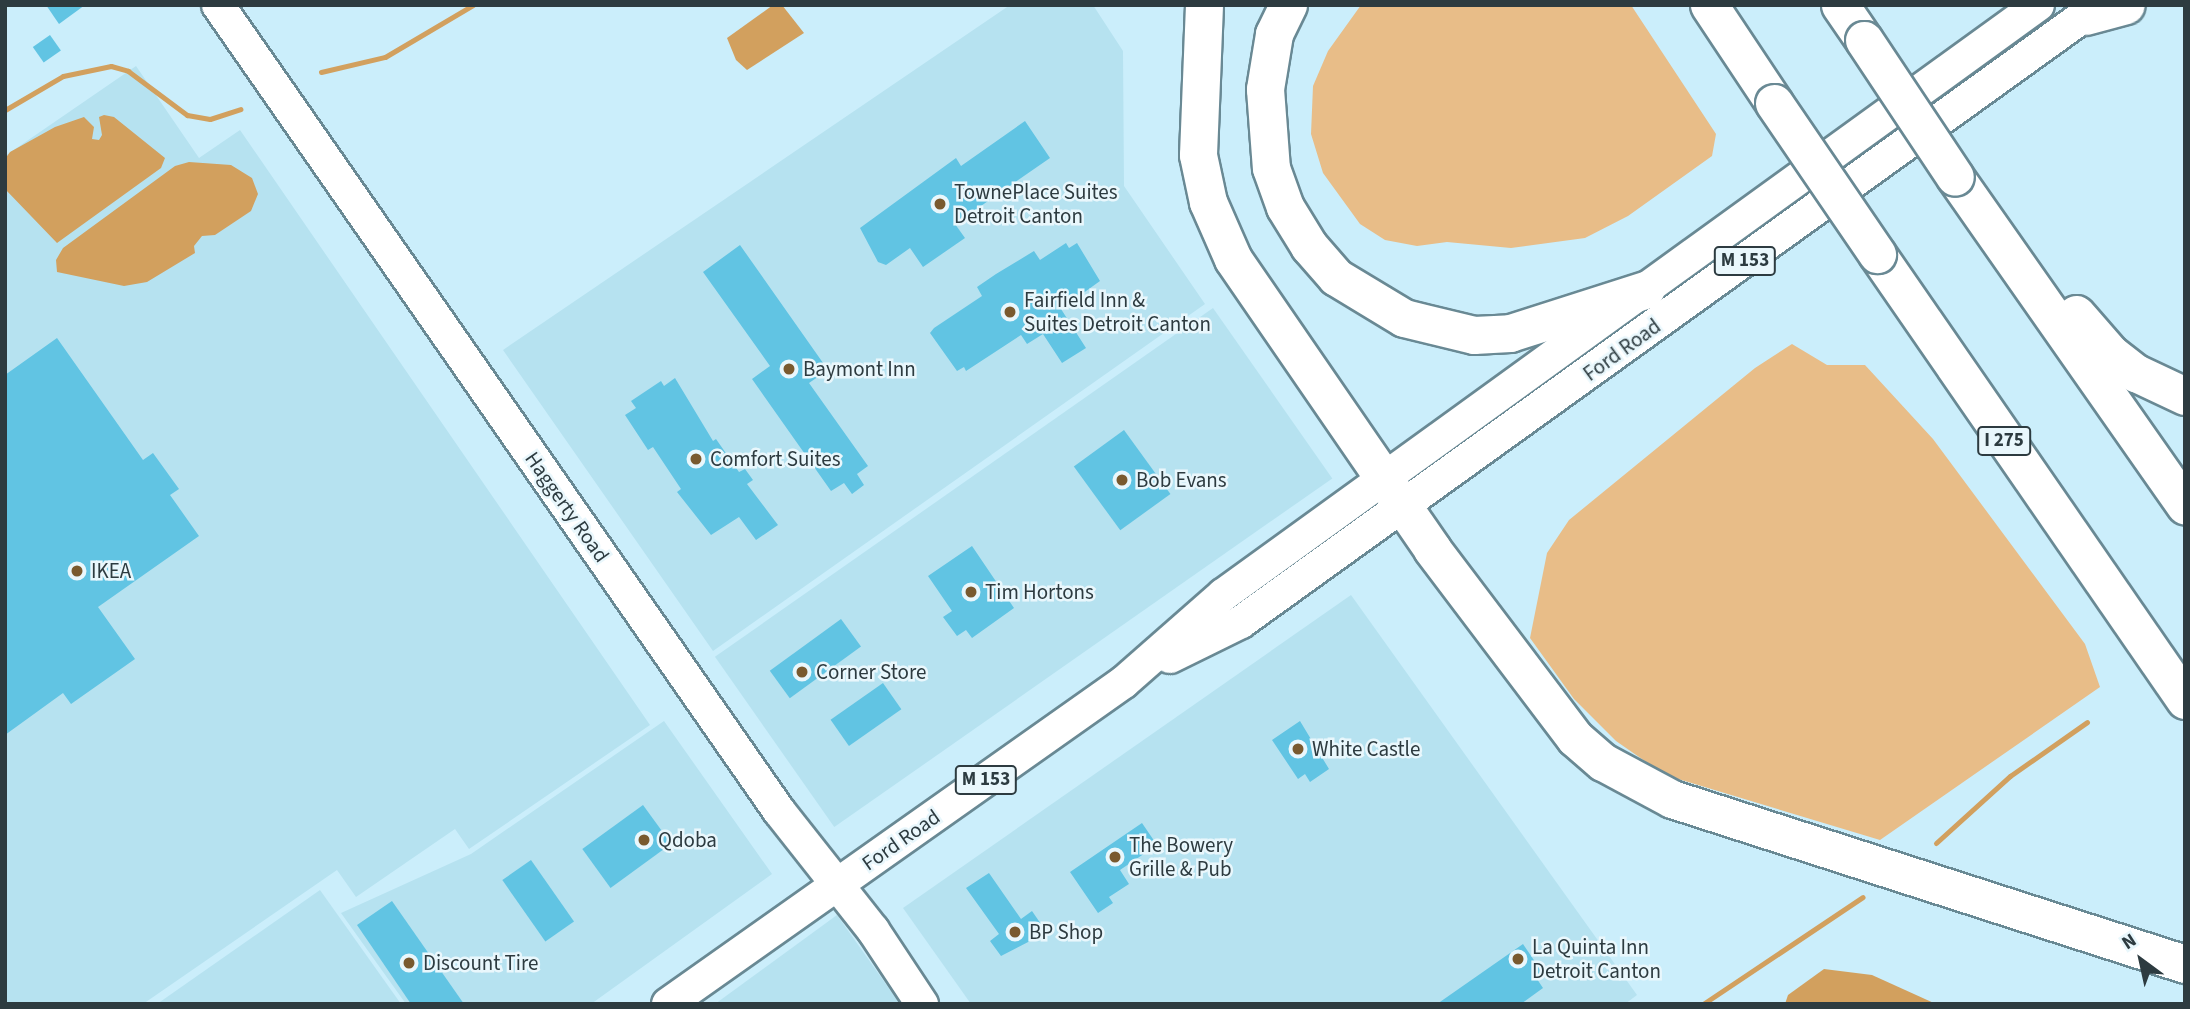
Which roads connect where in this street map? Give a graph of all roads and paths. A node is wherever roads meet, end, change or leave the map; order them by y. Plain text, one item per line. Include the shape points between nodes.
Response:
1 (218, 5) edge
2 (1204, 5) edge
3 (1288, 5) edge
4 (1685, 5) edge
5 (1709, 5) edge
6 (1840, 5) edge
7 (2038, 5) edge
8 (2126, 5) edge
9 (2092, 11) edge
10 (1740, 55) junction
11 (1976, 206) junction
12 (1645, 290) junction
13 (2185, 396) edge
14 (1385, 477) junction
15 (2185, 505) edge
16 (1405, 507) junction
17 (1133, 674) junction
18 (2185, 700) edge
19 (837, 885) junction
20 (2185, 964) edge
21 (668, 1004) edge
22 (922, 1004) edge

1 - 19 main road, Haggerty Road via 779,811
2 - 14 highway via 1198,155 1215,223 1233,259
3 - 12 highway via 1274,34 1265,89 1271,168 1285,206 1309,246 1336,276 1404,318 1474,335 1510,333
4 - 10 highway
5 - 10 highway, I 275
6 - 11 highway, bridge
7 - 12 main road, Ford Road / M 153
8 - 9 highway
9 - 16 main road, Ford Road / M 153
10 - 18 highway, I 275, bridge
11 - 13 highway via 2012,231 2110,353 2136,373
11 - 15 highway
12 - 14 main road, Ford Road / M 153
14 - 16 highway
14 - 17 main road, Ford Road / M 153 via 1223,595
16 - 17 main road, Ford Road / M 153 via 1241,622
16 - 20 highway via 1549,709 1603,762 1637,783 1672,800
17 - 19 main road, Ford Road / M 153
19 - 21 main road, Ford Road / M 153
19 - 22 main road, Haggerty Road

